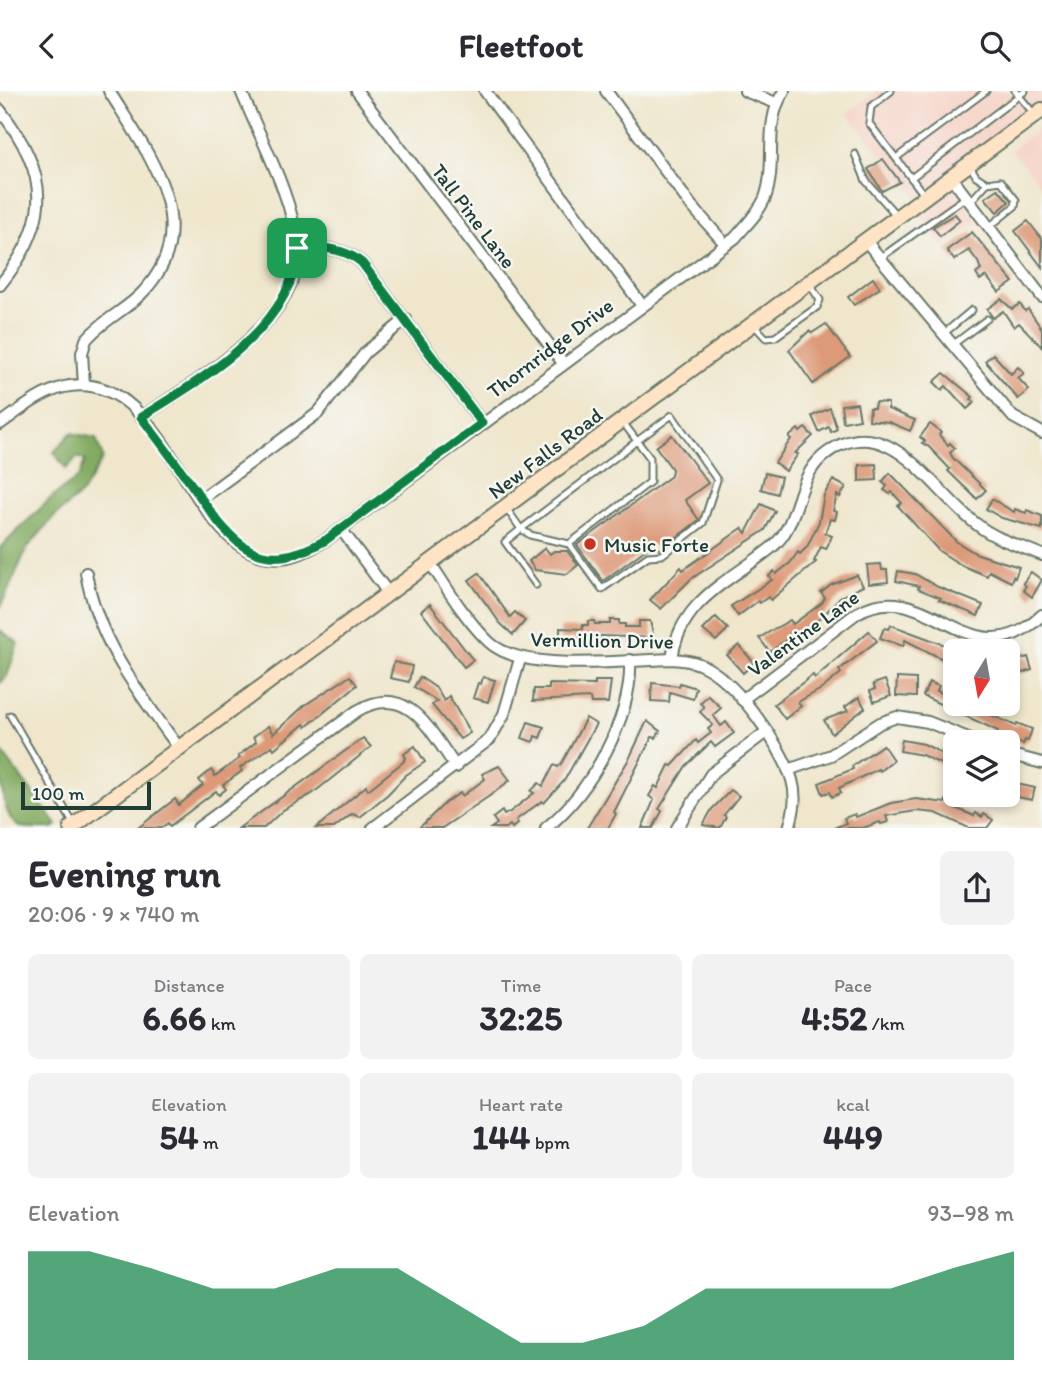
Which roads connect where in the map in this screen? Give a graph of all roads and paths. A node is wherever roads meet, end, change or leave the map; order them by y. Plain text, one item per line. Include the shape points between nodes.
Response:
1 (109, 91) edge
2 (242, 91) edge
3 (357, 91) edge
4 (485, 91) edge
5 (606, 91) edge
6 (746, 91) edge
7 (784, 91) edge
8 (891, 91) edge
9 (986, 91) edge
10 (1020, 92) edge
11 (776, 103) junction
12 (0, 110) edge
13 (1039, 112) edge
14 (855, 154) dead end
15 (896, 158) junction
16 (968, 164) junction
17 (951, 177) junction
18 (911, 178) junction
19 (988, 183) junction
20 (925, 196) junction
21 (968, 199) junction
22 (897, 216) junction
23 (989, 227) junction
24 (865, 240) junction
25 (726, 245) junction
26 (297, 248) junction
27 (880, 259) junction
28 (809, 282) junction
29 (0, 285) edge
30 (1042, 297) edge
31 (641, 304) junction
32 (972, 310) dead end
33 (406, 319) junction
34 (987, 319) dead end
35 (753, 324) junction
36 (942, 335) junction
37 (951, 346) junction
38 (563, 363) junction
39 (84, 385) junction
40 (141, 417) junction
41 (622, 421) junction
42 (482, 423) junction
43 (0, 424) edge
44 (1042, 433) edge
45 (637, 442) junction
46 (201, 499) junction
47 (506, 508) junction
48 (341, 529) junction
49 (521, 529) junction
50 (569, 544) junction
51 (1042, 555) edge
52 (431, 564) junction
53 (86, 573) dead end
54 (536, 585) dead end
55 (389, 594) junction
56 (1042, 615) edge
57 (520, 659) junction
58 (672, 659) junction
59 (630, 660) junction
60 (742, 700) junction
61 (10, 715) dead end
62 (949, 730) edge
63 (766, 732) junction
64 (179, 748) junction
65 (1020, 757) edge
66 (1042, 763) edge
67 (456, 767) junction
68 (788, 770) junction
69 (73, 827) edge
70 (198, 828) edge
71 (373, 828) edge
72 (546, 828) edge
73 (677, 828) edge
74 (789, 828) edge

1 - 39 street via 163,182 171,225 164,259 151,284 86,340
2 - 26 street via 283,195
3 - 38 street, Tall Pine Lane
4 - 31 street
5 - 25 street
6 - 11 street
7 - 11 street, Thornridge Drive
8 - 15 lane via 871,107 868,119
9 - 15 lane
10 - 13 lane
10 - 18 lane
11 - 25 street, Thornridge Drive via 765,198 753,218
12 - 29 street via 31,156 38,194 30,239
13 - 16 main road, New Falls Road
14 - 22 lane via 866,181
15 - 18 lane
16 - 17 main road, New Falls Road
16 - 19 lane
17 - 20 main road, New Falls Road
17 - 21 street
18 - 20 lane
19 - 21 lane
19 - 23 lane via 1001,181 1016,200 1015,206
20 - 22 main road, New Falls Road
21 - 23 street
21 - 27 lane
22 - 24 main road, New Falls Road
23 - 30 street
24 - 27 street
24 - 28 main road, New Falls Road
25 - 31 street, Thornridge Drive
26 - 33 street via 335,250 357,258
26 - 40 street via 286,290 264,323 226,360
27 - 36 street
28 - 35 main road, New Falls Road
28 - 35 lane via 820,300 817,307 775,337 766,338
31 - 38 street, Thornridge Drive
32 - 36 lane
33 - 42 street
33 - 46 street via 366,352 318,413
34 - 37 lane
35 - 41 main road, New Falls Road
36 - 37 street
37 - 44 street via 1013,418
38 - 42 street, Thornridge Drive
39 - 40 street, Thornridge Drive via 110,392
39 - 43 street via 47,393
40 - 46 street, Thornridge Drive
41 - 45 lane
41 - 47 main road, New Falls Road
42 - 48 street, Thornridge Drive
45 - 49 lane
45 - 50 lane via 650,458 650,482
45 - 50 lane via 671,415 718,480 703,523 662,555 648,556 602,589
46 - 48 street, Thornridge Drive via 237,544 266,556 297,554
47 - 49 lane
47 - 52 main road, New Falls Road
48 - 55 street
49 - 50 lane
49 - 54 lane via 505,542
51 - 58 street via 978,526 902,452 875,442 851,443 825,455 809,472 791,525 775,545 686,615
52 - 55 main road, New Falls Road
52 - 57 street, Vermillion Drive via 489,642
53 - 64 street via 106,640
55 - 64 main road, New Falls Road
56 - 60 street, Valentine Lane via 1024,630 998,639 899,604 875,604
57 - 59 street, Vermillion Drive
57 - 67 street via 498,729
58 - 59 street, Vermillion Drive
58 - 60 street, Vermillion Drive via 712,671
59 - 72 street via 628,703 616,731 571,803
60 - 63 street, Vermillion Drive
61 - 69 lane
62 - 68 street via 897,717 831,755
63 - 68 street, Vermillion Drive
63 - 73 street via 711,774
64 - 69 main road, New Falls Road
65 - 66 street
67 - 70 street via 417,714 400,703 377,701
67 - 71 street
68 - 74 street, Vermillion Drive via 795,803

